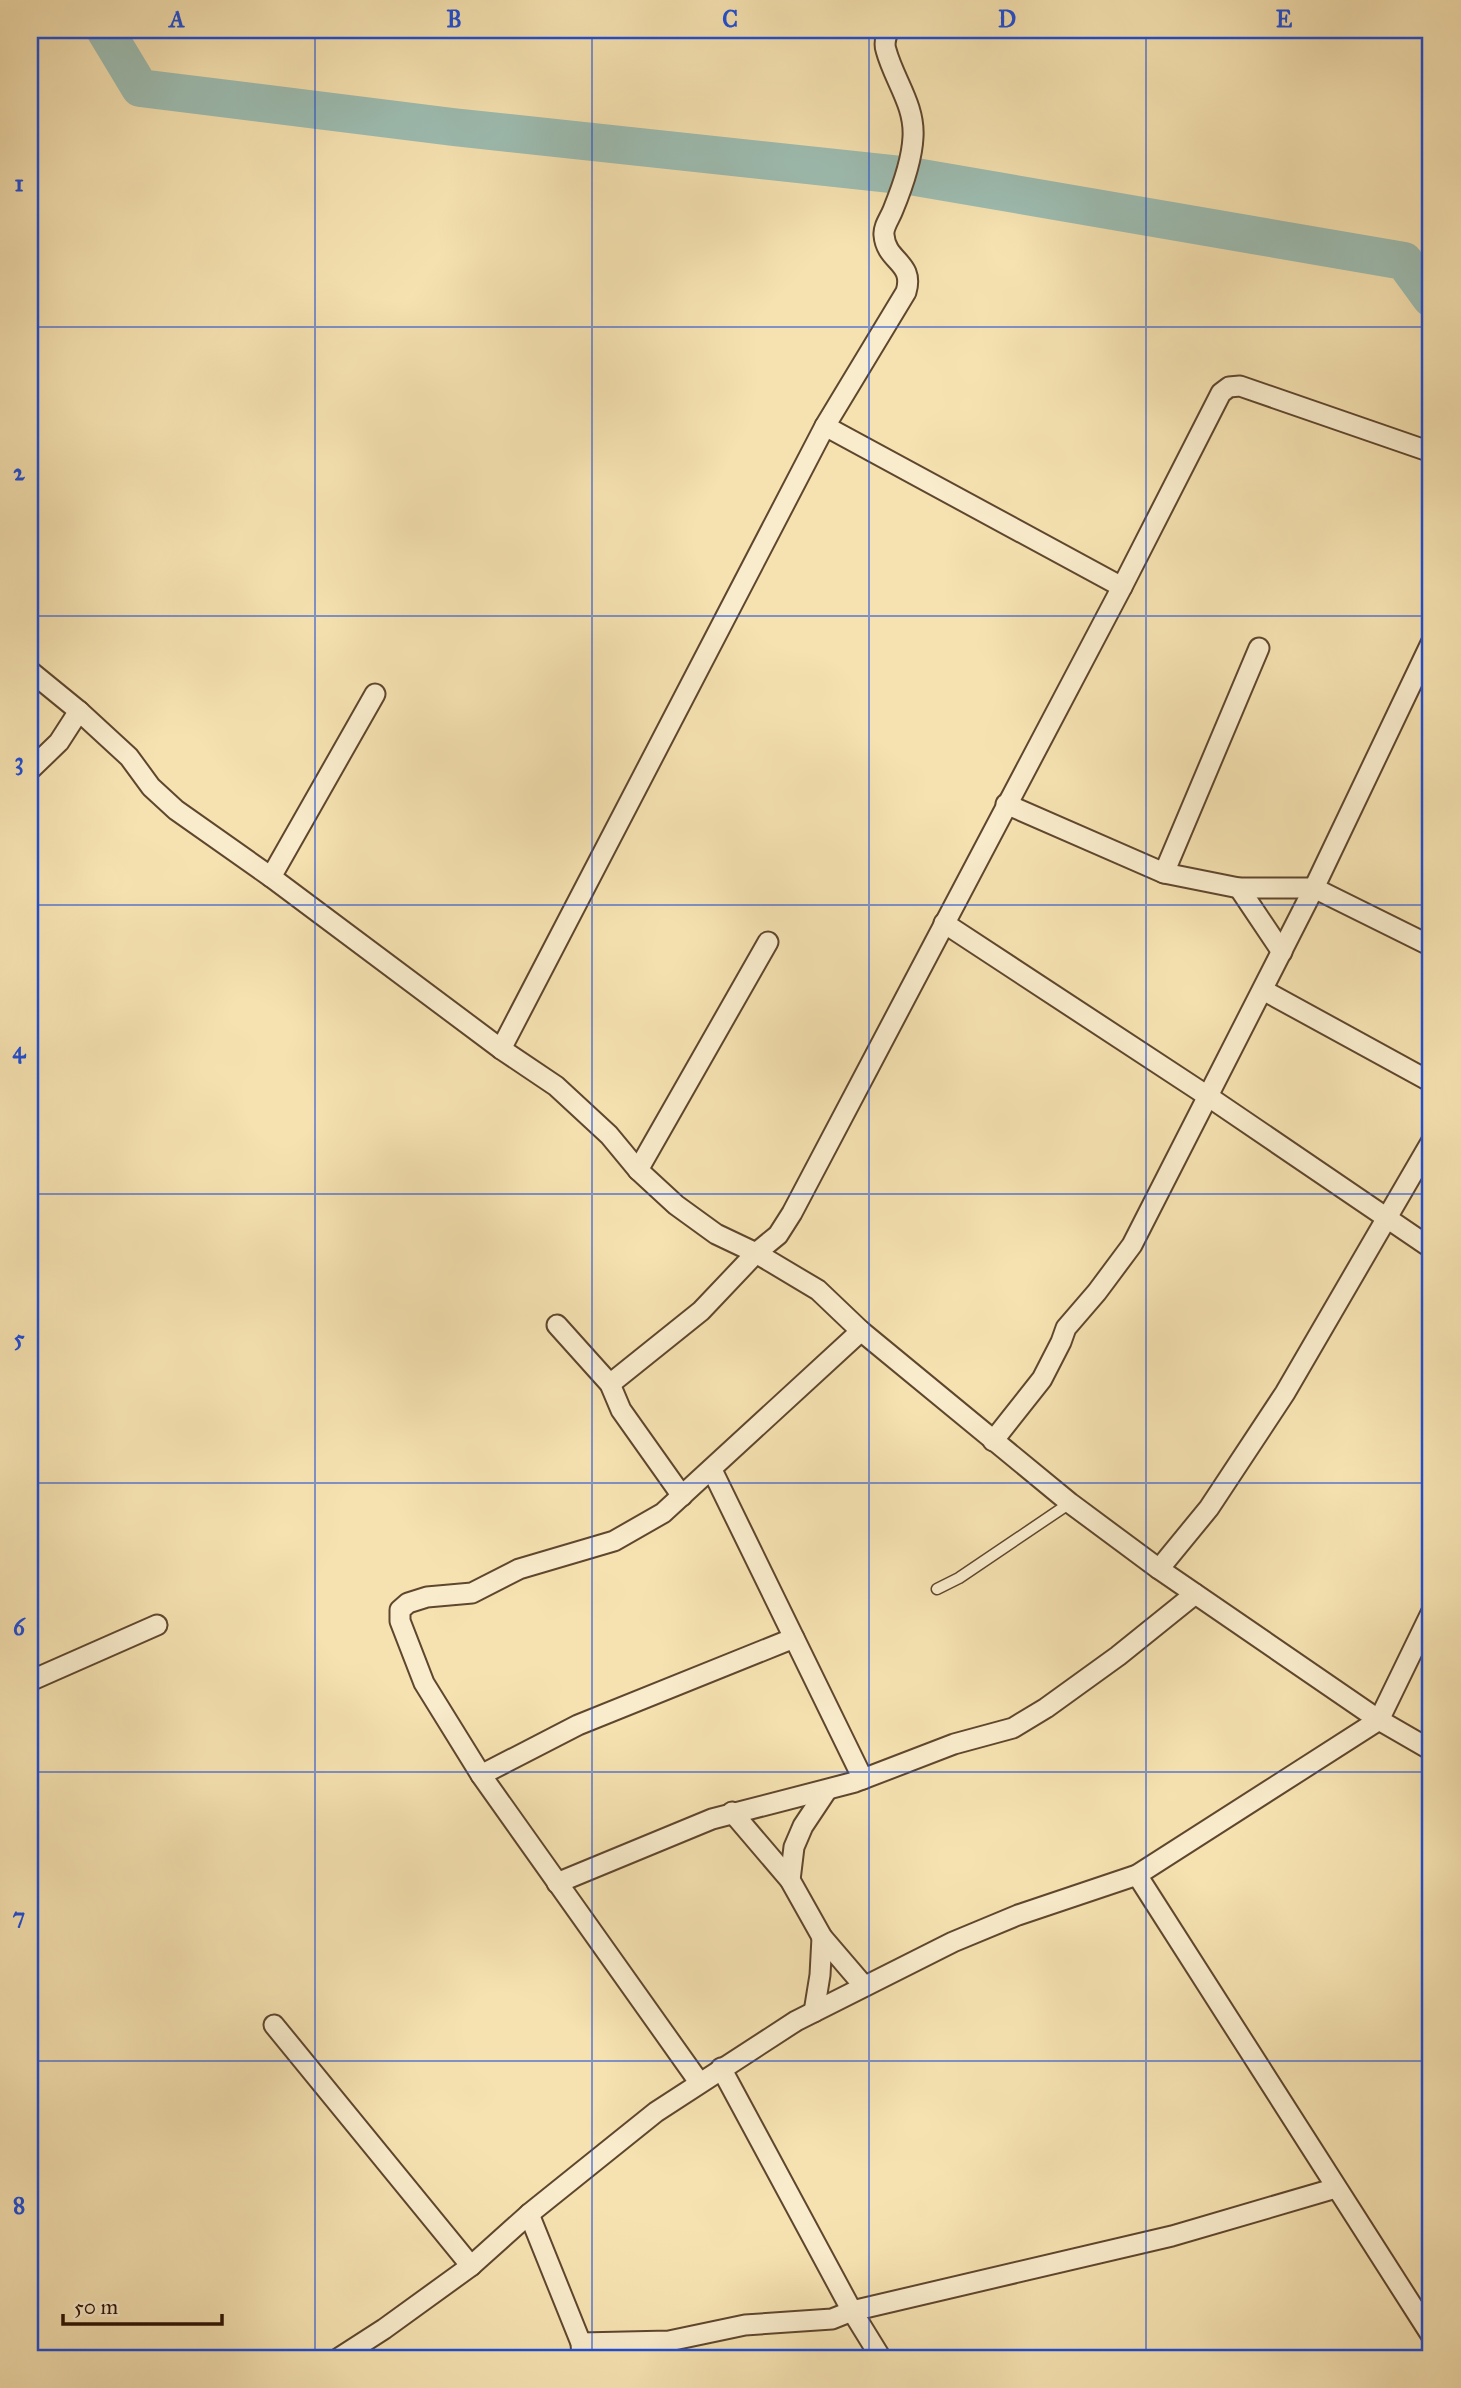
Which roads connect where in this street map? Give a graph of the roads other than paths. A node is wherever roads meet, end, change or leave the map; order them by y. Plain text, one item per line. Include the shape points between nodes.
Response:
1 (889, 30) edge
2 (825, 426) junction
3 (1431, 452) edge
4 (1122, 587) junction
5 (1431, 643) edge
6 (1259, 648) dead end
7 (30, 671) edge
8 (375, 694) dead end
9 (79, 711) junction
10 (30, 770) edge
11 (1006, 804) junction
12 (1164, 873) junction
13 (271, 877) junction
14 (1239, 888) junction
15 (1314, 888) junction
16 (944, 923) junction
17 (768, 942) dead end
18 (1431, 946) edge
19 (1282, 952) junction
20 (1263, 990) junction
21 (501, 1049) junction
22 (1431, 1082) edge
23 (1209, 1097) junction
24 (1431, 1142) edge
25 (638, 1170) junction
26 (1389, 1219) junction
27 (1431, 1248) edge
28 (756, 1253) junction
29 (557, 1325) dead end
30 (862, 1331) junction
31 (610, 1384) junction
32 (993, 1441) junction
33 (712, 1470) junction
34 (682, 1496) junction
35 (1070, 1503) junction
36 (1158, 1569) junction
37 (937, 1589) dead end
38 (1195, 1594) junction
39 (1431, 1613) edge
40 (157, 1625) dead end
41 (794, 1638) junction
42 (30, 1681) edge
43 (1379, 1720) junction
44 (1431, 1750) edge
45 (481, 1775) junction
46 (863, 1779) junction
47 (827, 1790) junction
48 (732, 1812) junction
49 (1137, 1875) junction
50 (790, 1880) junction
51 (557, 1883) junction
52 (822, 1937) junction
53 (864, 1986) junction
54 (814, 2012) junction
55 (274, 2025) dead end
56 (721, 2068) junction
57 (699, 2082) junction
58 (1336, 2188) junction
59 (529, 2214) junction
60 (471, 2266) junction
61 (1422, 2305) edge
62 (852, 2311) junction
63 (1431, 2335) edge
64 (581, 2351) edge
65 (339, 2358) edge
66 (881, 2358) edge

1 - 2 street via 885,48 906,96 914,138 883,232 909,282
2 - 4 street
2 - 21 street
3 - 4 street via 1240,386 1229,387 1211,410
4 - 11 street
5 - 15 street
6 - 12 street
7 - 9 street
8 - 13 street
9 - 10 street via 59,742
9 - 13 street via 129,757 150,787 176,810
11 - 12 street
11 - 16 street
12 - 14 street
13 - 21 street
14 - 15 street
14 - 19 street
15 - 18 street
15 - 19 street
16 - 23 street
16 - 28 street via 792,1213 778,1235
17 - 25 street
19 - 20 street
20 - 22 street
20 - 23 street
21 - 25 street via 556,1086
23 - 26 street
23 - 32 street via 1132,1245 1066,1328 1042,1379
24 - 26 street
25 - 28 street via 716,1234
26 - 27 street
26 - 36 street via 1270,1416 1209,1508
28 - 30 street via 818,1290
28 - 31 street via 701,1311
29 - 31 street
30 - 32 street
30 - 33 street
31 - 34 street via 621,1410
32 - 35 street
33 - 34 street
33 - 41 street
34 - 45 street via 663,1513 614,1541 519,1569 472,1593 426,1597 400,1610 400,1622 424,1683
35 - 36 street
35 - 37 lane
36 - 38 street
38 - 43 street
38 - 46 street via 1118,1656 1013,1728 954,1744
39 - 43 street
40 - 42 street
41 - 45 street via 578,1725
41 - 46 street
43 - 44 street
43 - 49 street
45 - 51 street
46 - 47 street
47 - 48 street
47 - 50 street via 794,1847
48 - 50 street
48 - 51 street
49 - 53 street via 1018,1915
49 - 58 street
50 - 52 street
51 - 57 street
52 - 53 street
52 - 54 street
53 - 54 street
54 - 56 street
55 - 60 street
56 - 57 street
56 - 62 street
57 - 59 street
58 - 61 street
58 - 62 street via 1172,2236
59 - 60 street
59 - 64 street
60 - 65 street
61 - 63 street
62 - 64 street via 832,2319 745,2325 669,2341
62 - 66 street

